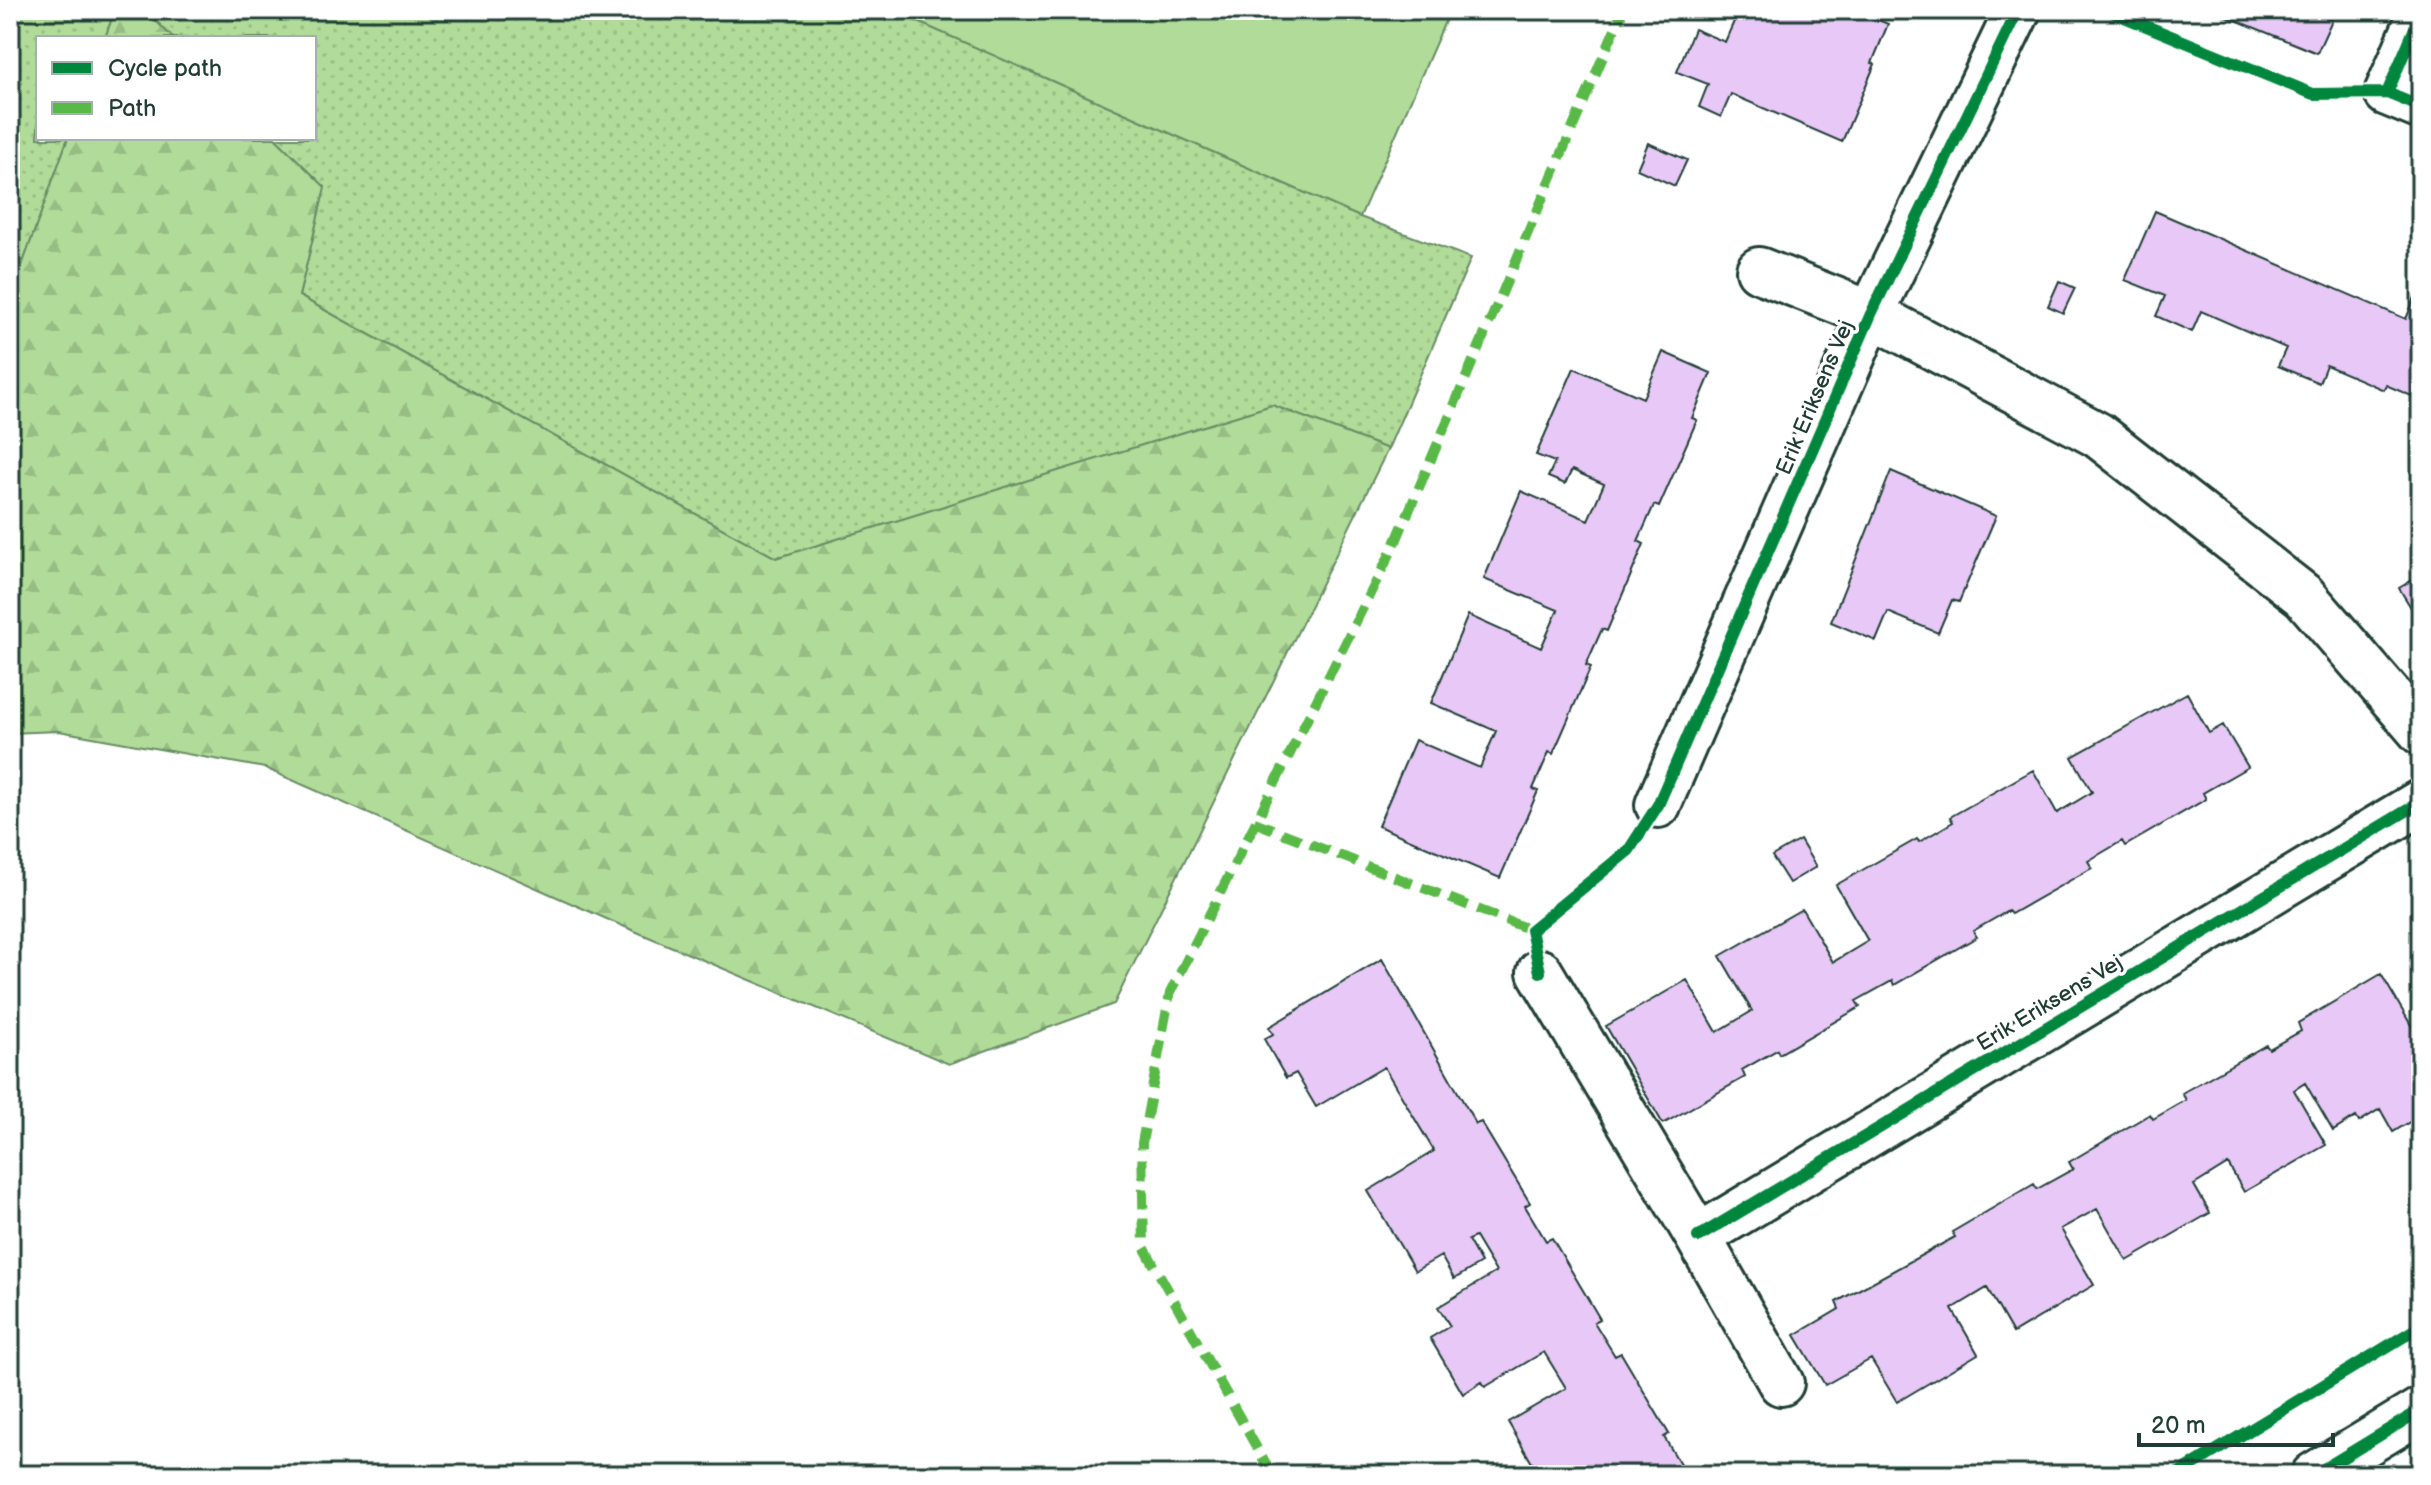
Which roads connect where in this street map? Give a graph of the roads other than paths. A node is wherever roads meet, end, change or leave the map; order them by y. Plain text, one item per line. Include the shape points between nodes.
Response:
1 (2018, 10) edge
2 (2421, 14) edge
3 (2421, 107) edge
4 (1759, 270) dead end
5 (1871, 314) junction
6 (2421, 732) edge
7 (2421, 802) edge
8 (1658, 805) dead end
9 (1540, 972) dead end
10 (1698, 1237) junction
11 (1781, 1383) dead end
12 (2421, 1410) edge
13 (2314, 1475) edge

1 - 5 street, Erik Eriksens Vej
2 - 3 street via 2387,93
4 - 5 street, Erik Eriksens Vej
5 - 6 street, Erik Eriksens Vej via 2098,435 2304,596
5 - 8 street, Erik Eriksens Vej
7 - 10 street, Erik Eriksens Vej
9 - 10 street
10 - 11 street
12 - 13 street

